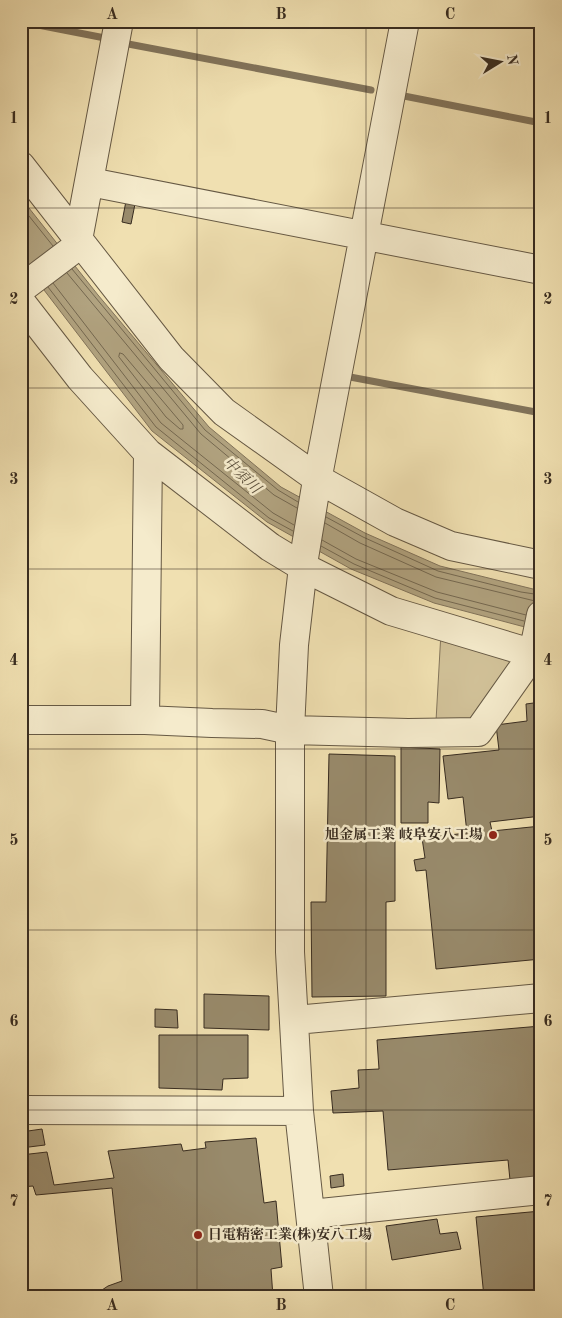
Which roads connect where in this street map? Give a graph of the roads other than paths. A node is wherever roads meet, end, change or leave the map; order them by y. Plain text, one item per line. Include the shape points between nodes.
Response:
1 (120, 21) edge
2 (405, 21) edge
3 (21, 166) edge
4 (90, 182) junction
5 (364, 236) junction
6 (76, 244) junction
7 (541, 270) edge
8 (22, 288) edge
9 (21, 302) edge
10 (148, 453) junction
11 (317, 483) junction
12 (304, 562) junction
13 (541, 565) edge
14 (541, 615) edge
15 (536, 651) edge
16 (21, 720) edge
17 (145, 720) junction
18 (290, 730) junction
19 (541, 998) edge
20 (295, 1020) junction
21 (21, 1110) edge
22 (299, 1111) junction
23 (541, 1190) edge
24 (311, 1214) junction
25 (319, 1297) edge

1 - 4 street
2 - 5 street
3 - 6 street
4 - 5 street
4 - 6 street
5 - 7 street
5 - 11 street
6 - 8 street
6 - 11 street via 171,358 224,412
9 - 10 street via 80,378
10 - 12 street via 270,547
10 - 17 street
11 - 12 street
11 - 13 street via 451,546
12 - 15 street via 391,611
12 - 18 street via 294,645
14 - 15 street
15 - 18 street via 478,732
16 - 17 street
17 - 18 street via 262,724
18 - 20 street via 290,952
19 - 20 street
20 - 22 street
21 - 22 street
22 - 24 street
23 - 24 street
24 - 25 street

